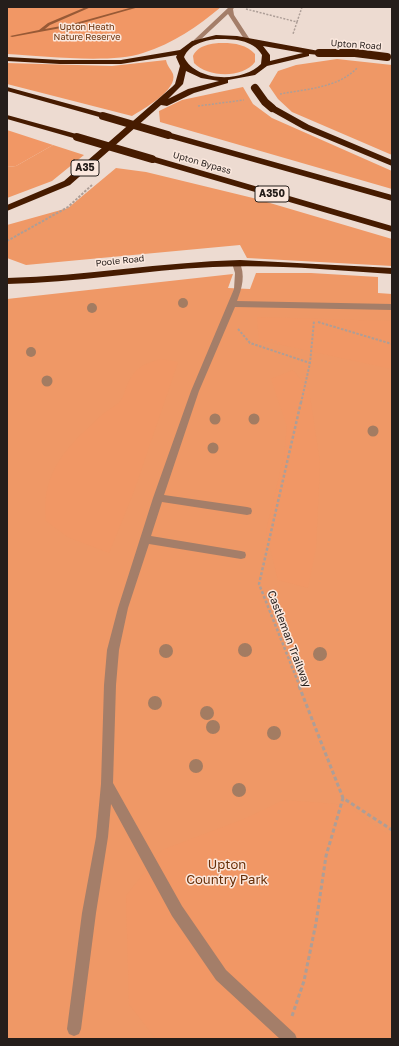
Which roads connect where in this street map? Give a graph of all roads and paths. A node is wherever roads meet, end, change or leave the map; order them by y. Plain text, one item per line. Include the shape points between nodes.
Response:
1 (302, 7) edge
2 (232, 8) edge
3 (244, 9) dead end
4 (297, 22) junction
5 (292, 37) dead end
6 (196, 41) junction
7 (249, 41) junction
8 (182, 52) junction
9 (319, 53) junction
10 (389, 58) edge
11 (7, 59) edge
12 (265, 64) junction
13 (358, 65) dead end
14 (184, 66) junction
15 (250, 75) junction
16 (230, 79) junction
17 (7, 89) edge
18 (277, 94) dead end
19 (152, 110) junction
20 (7, 116) edge
21 (392, 163) edge
22 (392, 198) edge
23 (7, 208) edge
24 (392, 229) edge
25 (236, 263) junction
26 (392, 271) edge
27 (7, 281) edge
28 (232, 304) junction
29 (316, 306) junction
30 (392, 307) edge
31 (226, 321) junction
32 (314, 321) junction
33 (392, 344) edge
34 (310, 363) junction
35 (158, 498) junction
36 (247, 511) dead end
37 (145, 539) junction
38 (240, 555) dead end
39 (107, 784) junction
40 (343, 798) junction
41 (392, 830) edge
42 (74, 1029) dead end
43 (287, 1037) edge

1 - 4 path
2 - 6 street
2 - 7 street via 231,15
3 - 4 path
4 - 5 path
6 - 7 highway, Upton Road via 216,37
6 - 8 highway
7 - 9 highway, Upton Road
7 - 12 highway via 265,52
8 - 11 highway via 121,62
8 - 14 highway via 180,57
9 - 10 highway, Upton Road, bridge via 356,53
9 - 12 highway, Upton Road via 288,57
12 - 15 highway, Upton Road
13 - 18 path via 356,70 333,82
14 - 16 highway via 203,76
14 - 19 highway, A35 via 179,84
15 - 16 highway
15 - 21 highway, bridge via 255,88 272,108 306,127
16 - 19 highway, A35 via 191,91
17 - 22 highway, Upton Bypass, bridge
19 - 23 highway, A35 via 67,183
20 - 24 highway, Upton Bypass / A350, bridge
25 - 26 highway, Poole Road
25 - 27 highway, Poole Road via 188,265 52,280
25 - 28 street via 239,273 238,289
28 - 29 street
28 - 31 street
29 - 30 street
29 - 32 path, Castleman Trailway
31 - 34 path via 237,328 250,343
31 - 35 street via 195,392
32 - 33 path
32 - 34 path, Castleman Trailway
34 - 40 path, Castleman Trailway via 259,584
35 - 36 street
35 - 37 street
37 - 38 street
37 - 39 street via 123,608 113,650
39 - 42 street via 102,837
39 - 43 street via 177,911 216,968
40 - 41 path
40 - 43 path via 326,856 304,981

